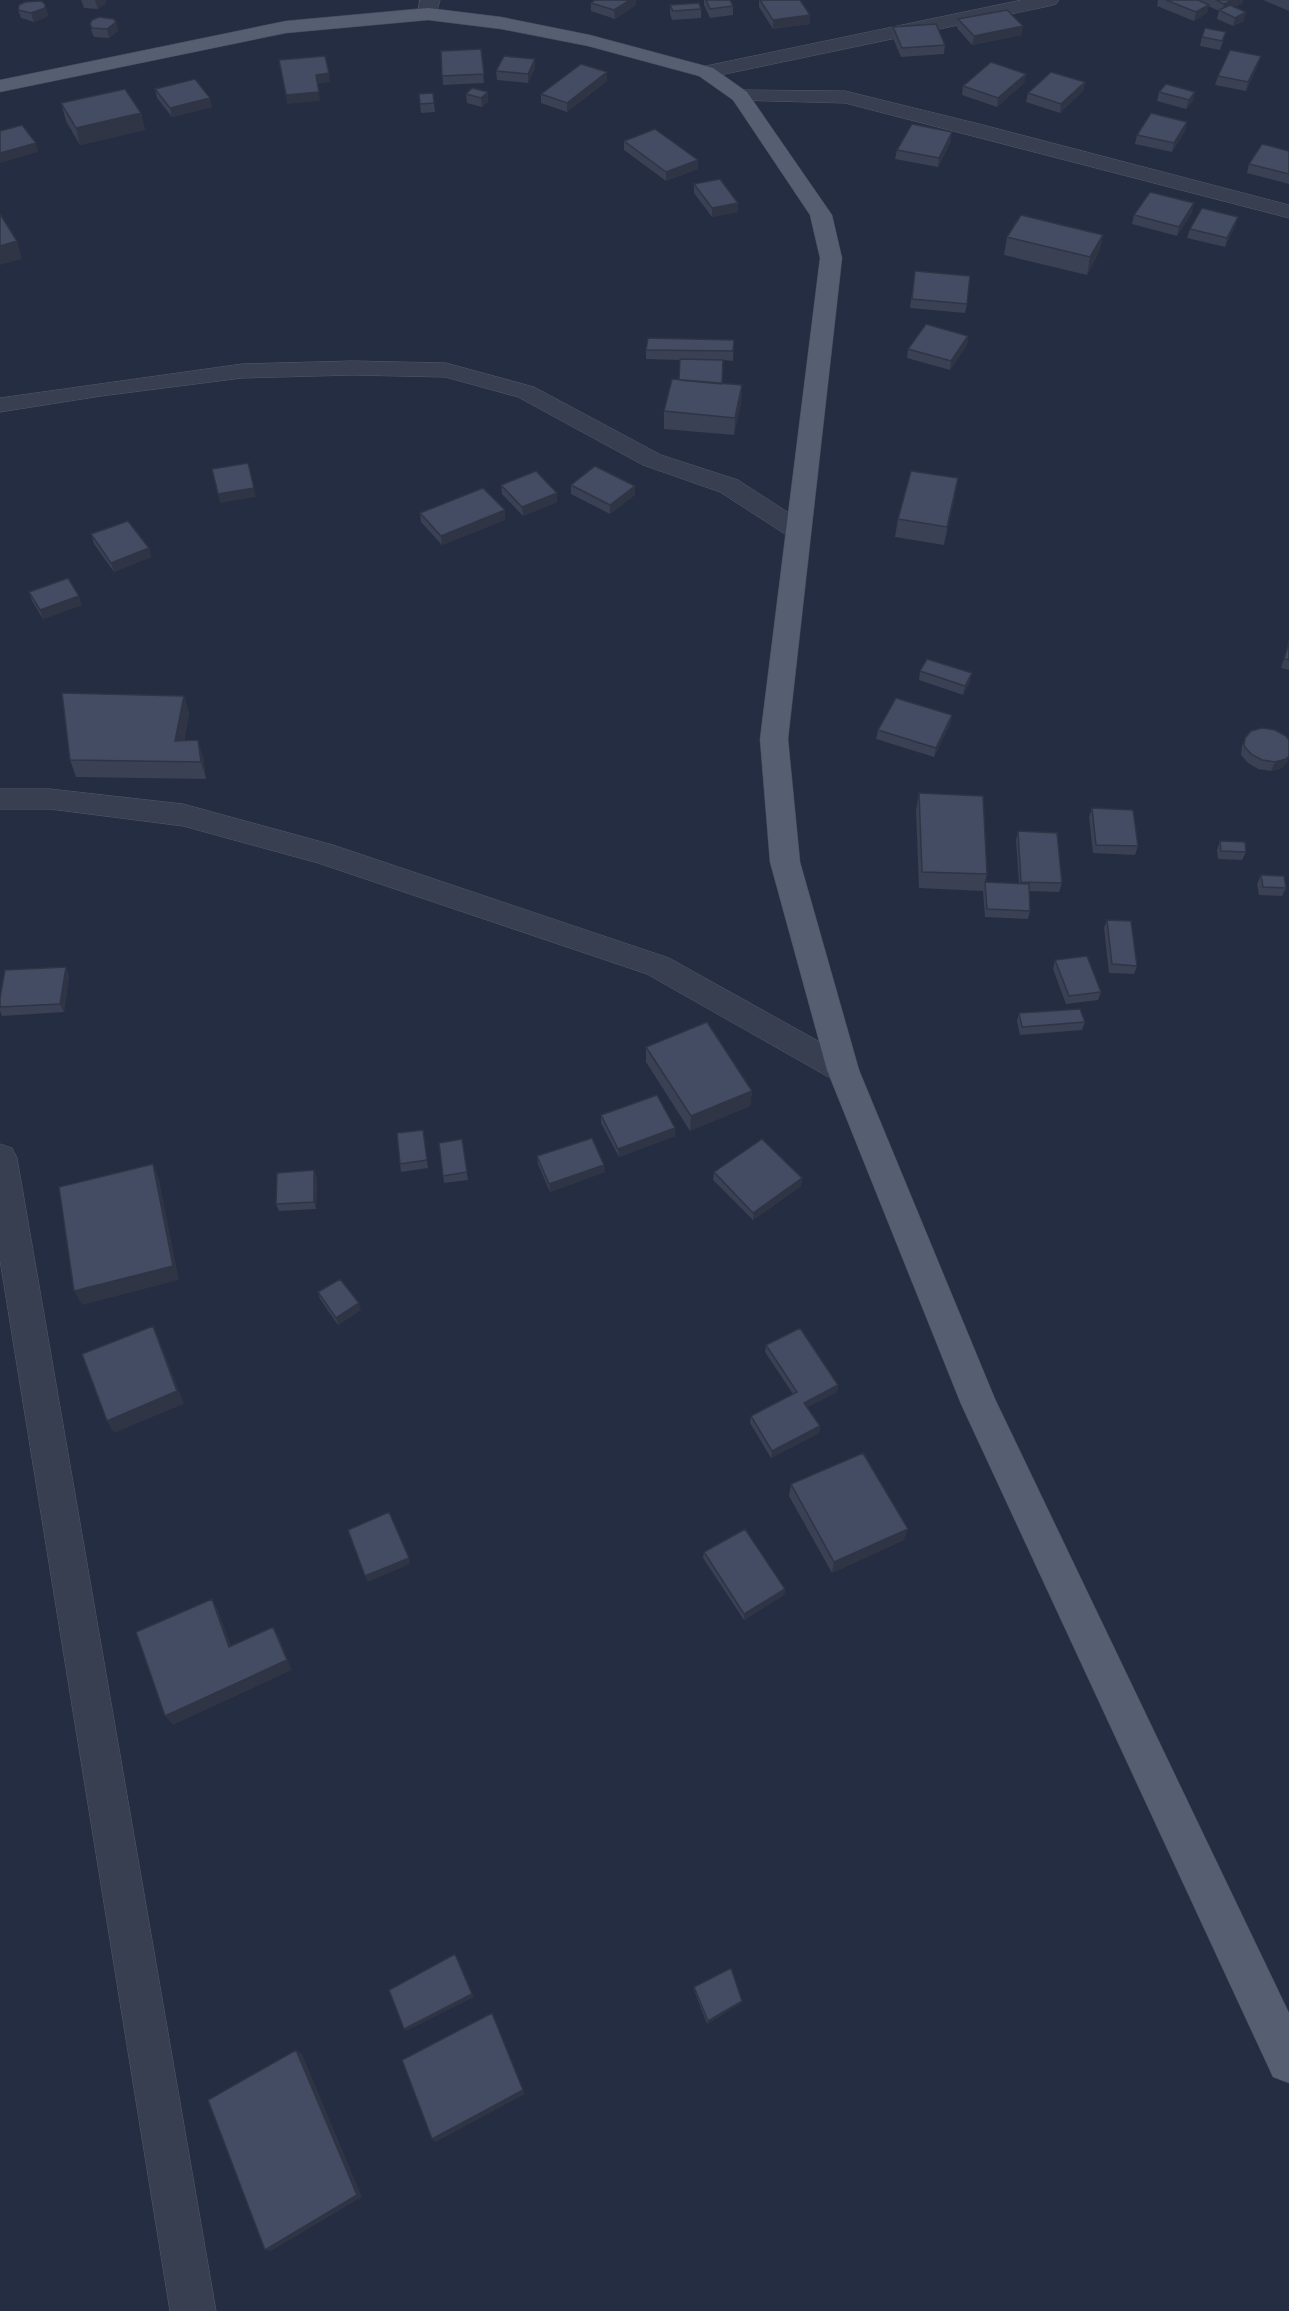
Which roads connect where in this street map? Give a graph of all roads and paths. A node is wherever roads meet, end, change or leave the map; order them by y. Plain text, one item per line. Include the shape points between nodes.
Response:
1 (1049, 0) edge
2 (429, 7) edge
3 (705, 72) junction
4 (0, 86) edge
5 (740, 96) junction
6 (1289, 212) edge
7 (0, 405) edge
8 (796, 530) junction
9 (0, 799) edge
10 (843, 1070) junction
11 (0, 1158) edge
12 (1289, 2061) edge
13 (193, 2311) edge

1 - 3 street
2 - 3 main road via 590,41
2 - 4 main road via 286,27
3 - 5 main road
5 - 6 street via 845,97
5 - 8 main road via 821,215 831,258
7 - 8 street via 242,371 446,370 526,392 652,460 729,486
8 - 10 main road via 774,739 785,862
9 - 10 street via 50,799 183,815 334,856 658,966
10 - 12 main road via 979,1404
11 - 13 street

